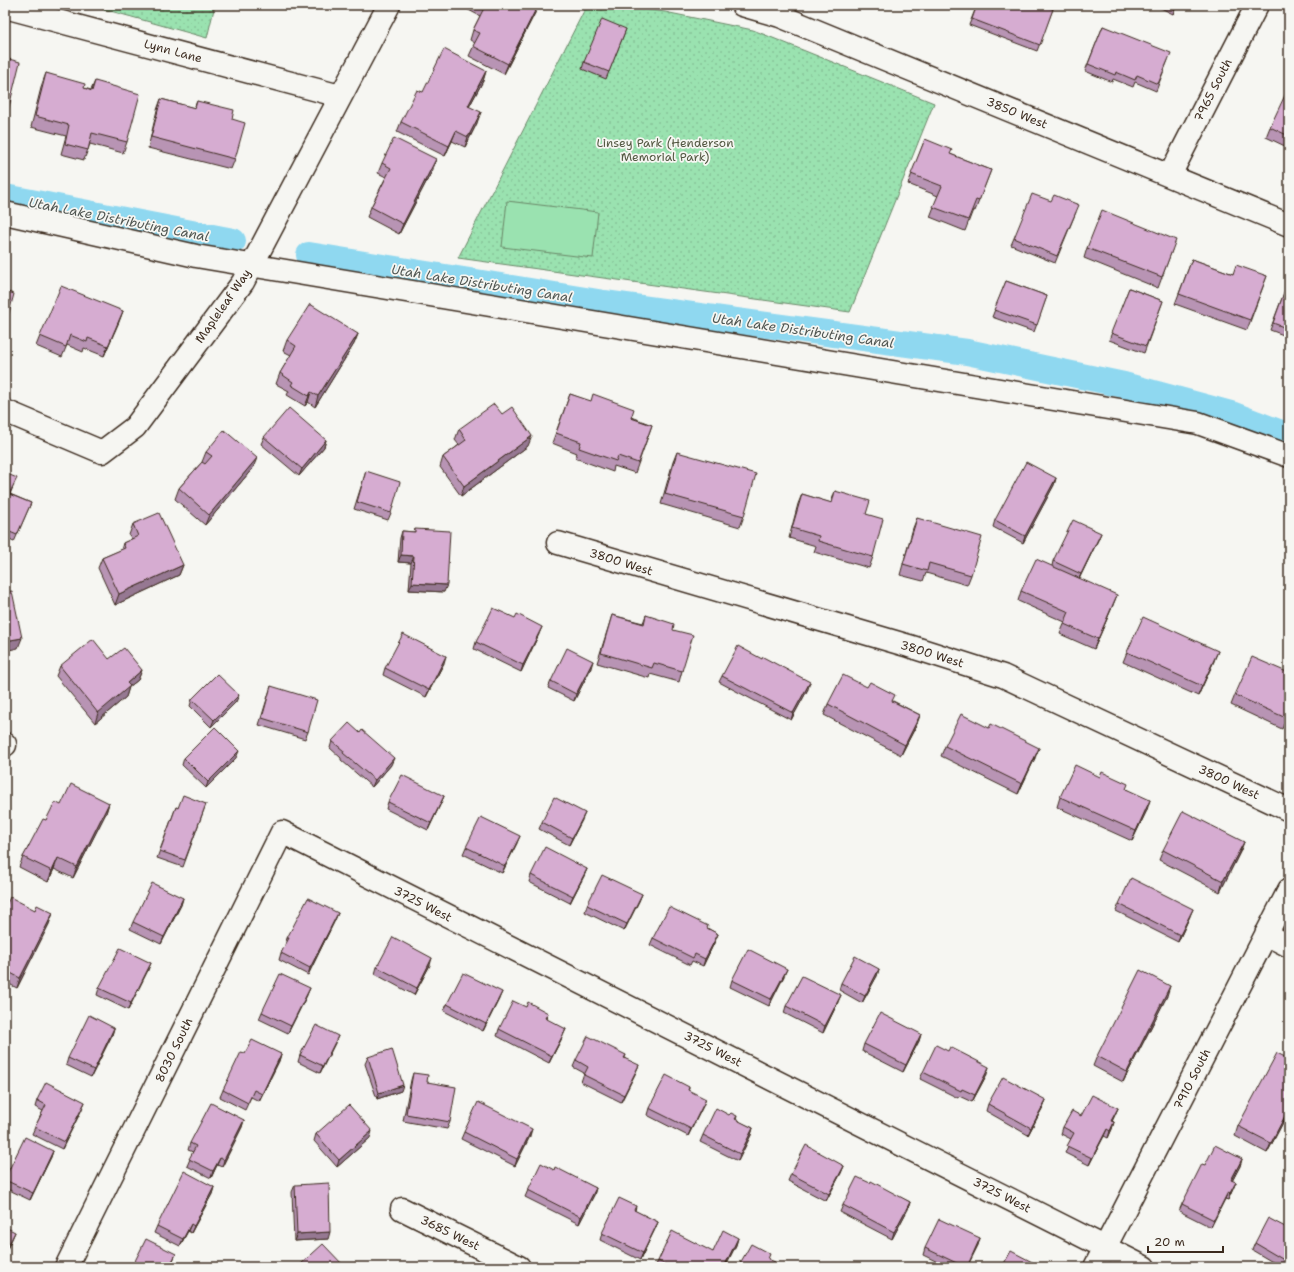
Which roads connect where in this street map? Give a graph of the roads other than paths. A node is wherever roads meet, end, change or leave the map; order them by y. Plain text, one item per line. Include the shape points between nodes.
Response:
1 (388, 5) edge
2 (742, 5) edge
3 (1257, 5) edge
4 (5, 7) edge
5 (782, 10) edge
6 (340, 96) junction
7 (1170, 175) junction
8 (5, 213) edge
9 (1289, 225) edge
10 (252, 265) junction
11 (5, 411) edge
12 (1289, 456) edge
13 (558, 543) dead end
14 (1289, 810) edge
15 (282, 832) joint
16 (1289, 890) edge
17 (1266, 934) junction
18 (1289, 946) edge
19 (402, 1209) dead end
20 (1105, 1247) junction
21 (66, 1267) edge
22 (519, 1267) edge
23 (1095, 1267) edge
24 (1144, 1267) edge

1 - 6 street, Mapleleaf Way
2 - 5 street, 3850 West
3 - 7 street, 7965 South
4 - 6 street, Lynn Lane
5 - 7 street, 3850 West
6 - 10 street, Mapleleaf Way
7 - 9 street, 3850 West
8 - 10 street via 196,256
10 - 11 street, Mapleleaf Way via 243,282 135,427 102,452
10 - 12 street via 1198,423
13 - 14 street, 3800 West via 1003,676
15 - 20 street, 3725 West
15 - 21 street, 8030 South
16 - 17 street, 7910 South
17 - 18 street
17 - 20 street, 7910 South
19 - 22 street, 3685 West
20 - 23 street, 7910 South
20 - 24 street, 3725 West

